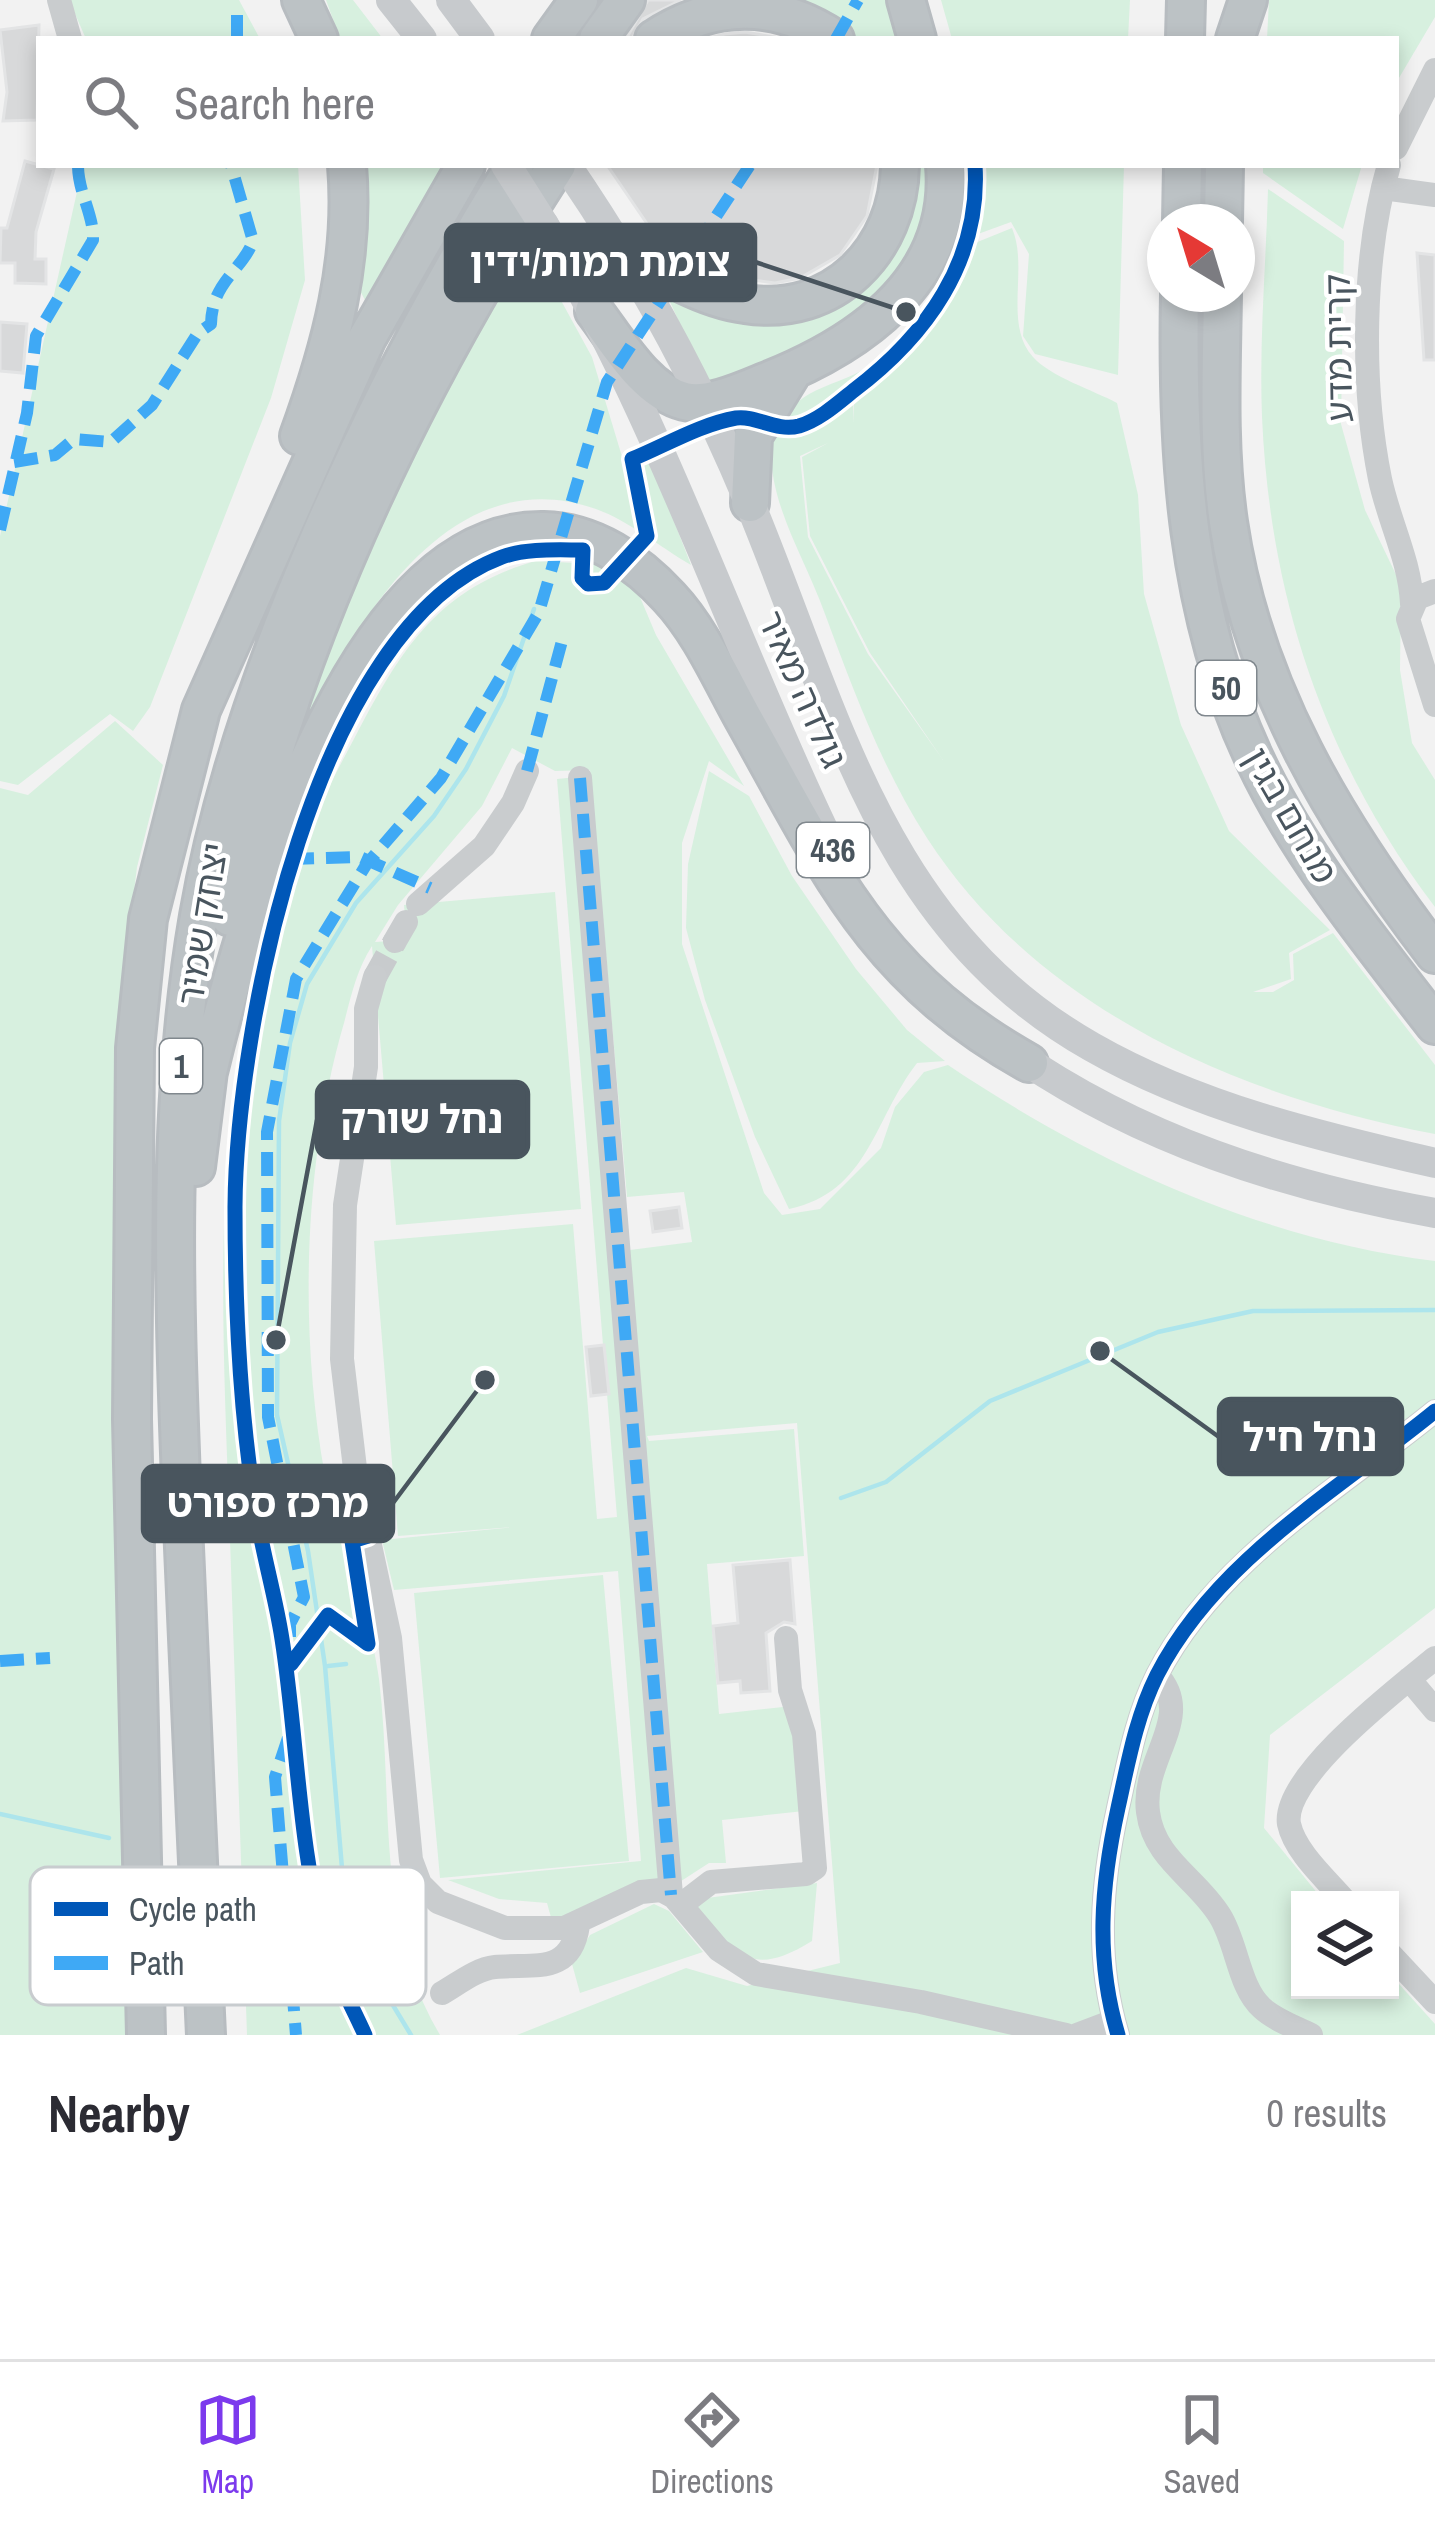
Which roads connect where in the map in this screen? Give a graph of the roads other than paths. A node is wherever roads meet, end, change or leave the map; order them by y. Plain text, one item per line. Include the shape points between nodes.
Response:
1 (59, 0) edge
2 (302, 0) edge
3 (391, 0) edge
4 (452, 0) edge
5 (576, 0) edge
6 (626, 0) edge
7 (668, 0) edge
8 (906, 0) edge
9 (1186, 0) edge
10 (1227, 0) edge
11 (1248, 0) edge
12 (69, 36) edge
13 (318, 36) edge
14 (420, 36) edge
15 (478, 36) edge
16 (552, 36) edge
17 (600, 36) edge
18 (642, 36) edge
19 (659, 36) edge
20 (830, 36) edge
21 (915, 36) edge
22 (1186, 36) edge
23 (1226, 36) edge
24 (1236, 36) edge
25 (1434, 74) edge
26 (1399, 142) edge
27 (346, 168) edge
28 (464, 168) edge
29 (508, 168) edge
30 (513, 168) edge
31 (899, 168) edge
32 (945, 168) edge
33 (1183, 168) edge
34 (1224, 168) edge
35 (566, 169) edge
36 (1386, 176) edge
37 (1435, 195) edge
38 (1182, 204) edge
39 (1223, 204) edge
40 (620, 248) junction
41 (594, 311) junction
42 (1180, 312) edge
43 (1222, 312) edge
44 (794, 371) junction
45 (706, 402) junction
46 (750, 503) junction
47 (1395, 529) junction
48 (1435, 588) edge
49 (1412, 604) junction
50 (1425, 643) edge
51 (1434, 696) edge
52 (201, 710) junction
53 (527, 771) dead end
54 (580, 778) dead end
55 (406, 922) tunnel mouth
56 (1435, 954) edge
57 (376, 977) tunnel mouth
58 (1435, 1025) edge
59 (1029, 1063) junction
60 (207, 1076) junction
61 (1435, 1162) edge
62 (1435, 1213) edge
63 (1435, 1411) edge
64 (182, 1506) junction
65 (786, 1638) dead end
66 (1435, 1658) edge
67 (1157, 1675) junction
68 (1408, 1679) junction
69 (1435, 1710) edge
70 (142, 1867) edge
71 (198, 1867) edge
72 (412, 1867) edge
73 (426, 1888) edge
74 (1337, 1891) edge
75 (676, 1900) junction
76 (578, 1924) junction
77 (1399, 1964) edge
78 (442, 1993) dead end
79 (1435, 2002) edge
80 (145, 2005) edge
81 (205, 2005) edge
82 (1116, 2028) edge
83 (146, 2035) edge
84 (206, 2035) edge
85 (1066, 2035) edge
86 (1077, 2035) edge
87 (1311, 2035) edge

1 - 12 street
2 - 13 highway
3 - 14 main road
4 - 15 main road
5 - 16 highway
6 - 17 highway
7 - 18 highway
8 - 21 highway
9 - 22 highway
10 - 23 highway
11 - 24 highway
19 - 20 highway via 686,19 743,4 803,18
25 - 26 street
27 - 52 highway via 343,286 327,358
28 - 52 highway, יצחק שמיר / 1 via 367,338
29 - 41 main road, גולדה מאיר / 436, bridge
30 - 64 highway, יצחק שמיר / 1 via 344,492 254,710 216,832 176,1112
31 - 40 highway via 893,219 878,249 853,276 797,304 741,304
32 - 44 highway via 940,228 908,290 854,339
33 - 38 highway
34 - 39 highway
35 - 40 main road, גולדה מאיר / 436
35 - 60 highway via 493,264 417,403 338,576 242,858
36 - 37 street
36 - 47 street, קרית מדע via 1369,327 1379,475
40 - 45 main road, גולדה מאיר / 436
41 - 45 highway via 660,388
41 - 59 main road, גולדה מאיר / 436 via 830,845 862,899 926,976
42 - 58 highway, מנחם בגין / 50 via 1186,514 1223,680 1255,761 1301,841
43 - 56 highway, מנחם בגין / 50 via 1228,520 1258,650 1329,801
44 - 45 highway
44 - 46 highway via 753,436
45 - 46 main road, גולדה מאיר / 436
46 - 61 main road, גולדה מאיר / 436 via 878,824 932,906 991,971 1090,1046 1153,1077 1266,1120
47 - 48 street, קרית מדע
47 - 49 street, קרית מדע
48 - 49 street
49 - 50 street, קרית מדע via 1408,619
50 - 51 street, קרית מדע
52 - 70 highway, יצחק שמיר / 1 via 148,919 134,1048
53 - 55 street via 484,846
54 - 75 street
57 - 72 street via 344,1205 342,1359 357,1486 391,1649
59 - 60 highway via 946,1012 878,943 673,601 615,551 533,531 475,543 419,586 344,692 275,846
59 - 62 main road, גולדה מאיר / 436 via 1118,1114 1234,1164
60 - 64 highway via 192,1226
63 - 67 street via 1237,1567
64 - 71 highway, יצחק שמיר / 1
65 - 75 street via 815,1868 711,1882
66 - 68 street
67 - 82 street via 1133,1740 1102,1890
67 - 87 street via 1174,1704 1148,1779 1159,1848 1216,1910 1262,2009
68 - 69 street
68 - 74 street via 1312,1772 1289,1810 1300,1846
73 - 76 street via 484,1922 539,1932
75 - 76 street via 646,1890
75 - 85 street via 718,1950 766,1978
76 - 78 street via 569,1951 550,1965 486,1969
77 - 79 street
80 - 83 highway, יצחק שמיר / 1
81 - 84 highway, יצחק שמיר / 1
82 - 86 street

